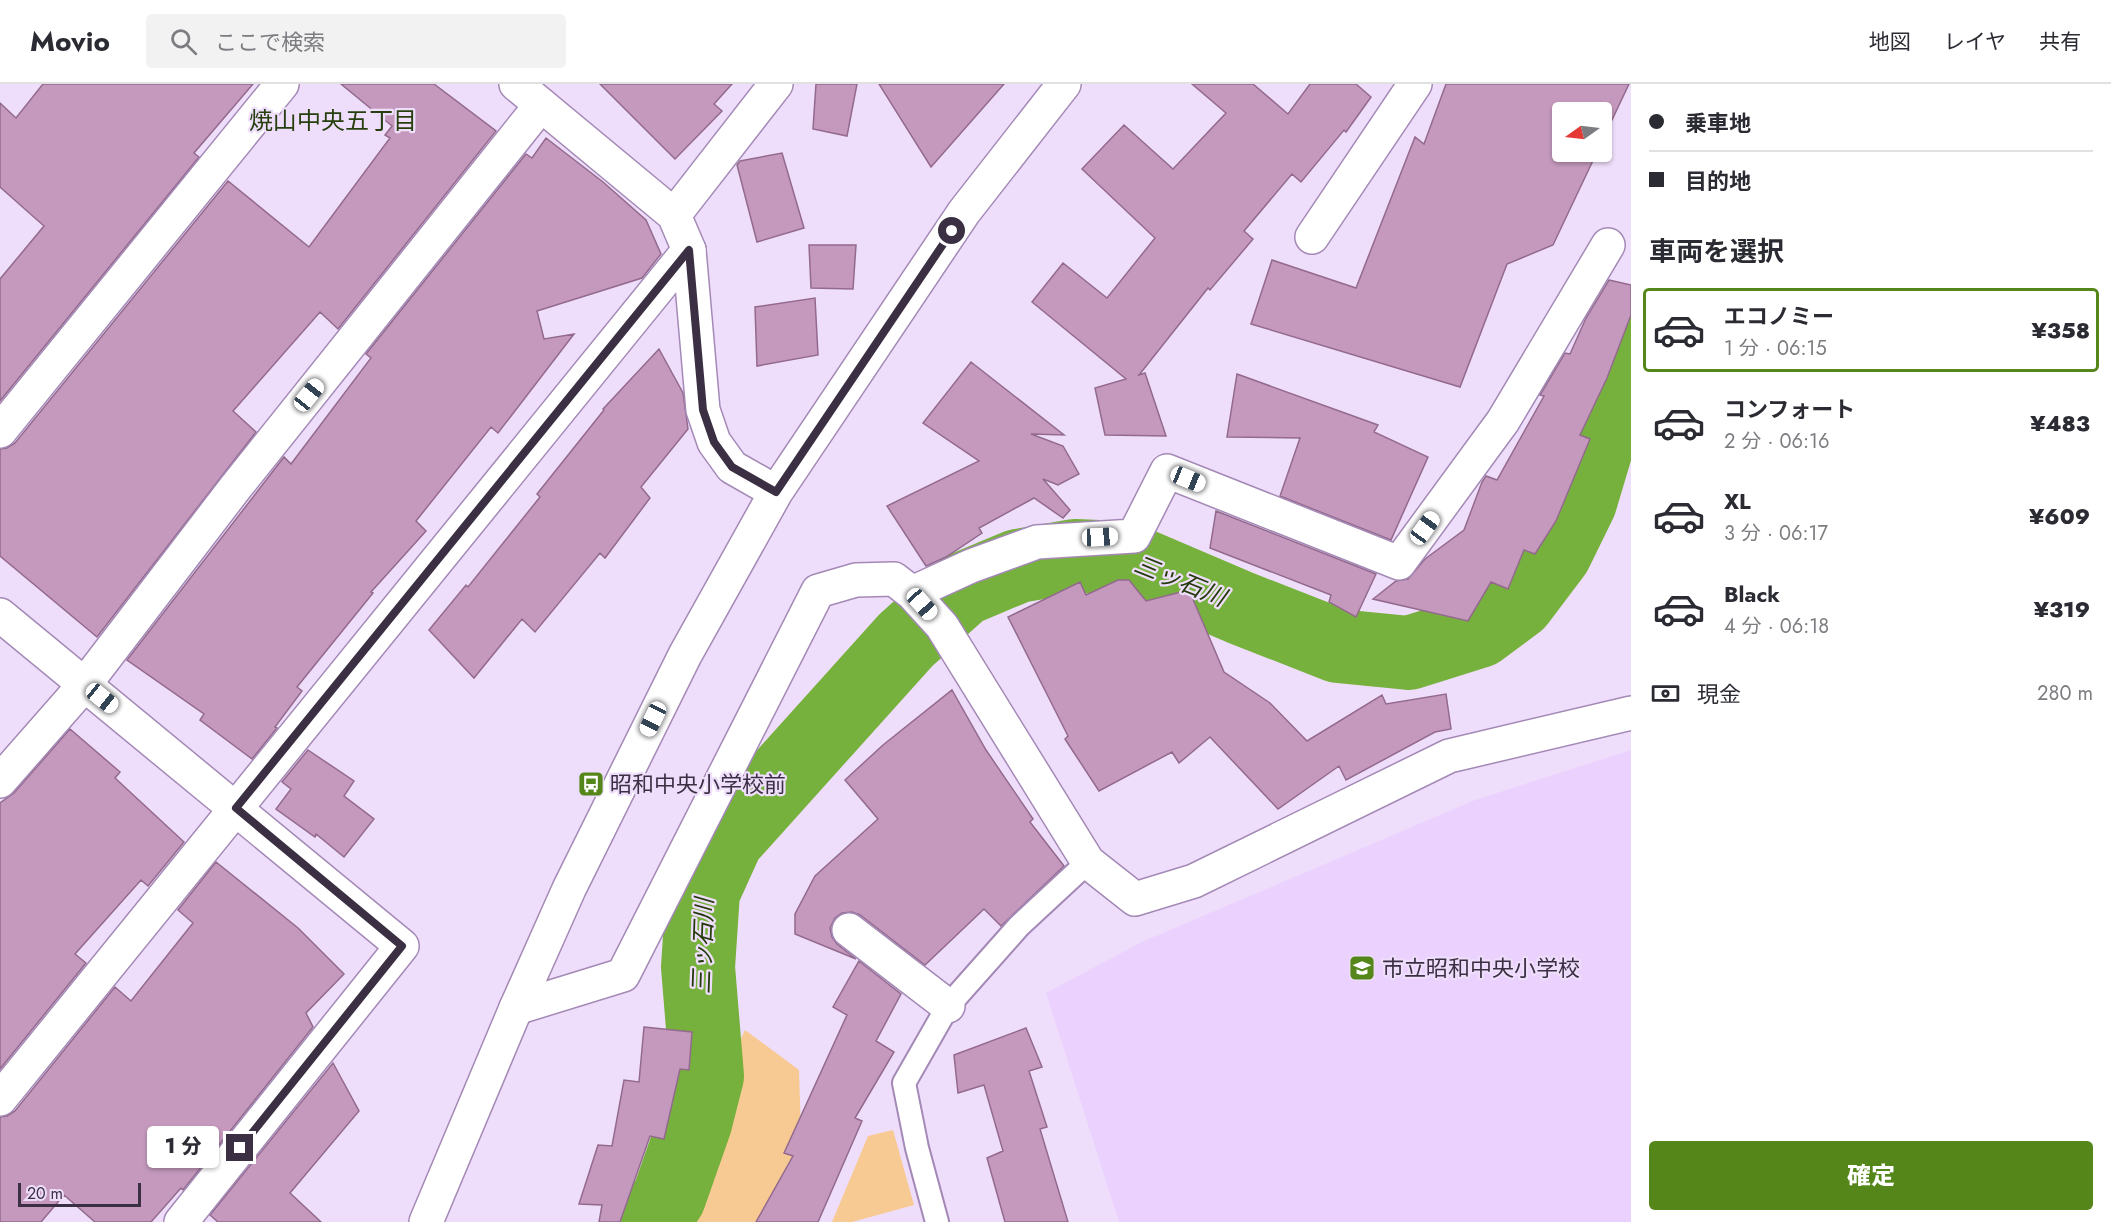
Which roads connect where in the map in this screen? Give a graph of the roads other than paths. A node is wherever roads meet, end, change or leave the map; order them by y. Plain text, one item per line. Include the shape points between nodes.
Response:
1 (282, 84) edge
2 (516, 84) edge
3 (776, 84) edge
4 (1064, 84) edge
5 (1415, 84) edge
6 (541, 105) junction
7 (674, 214) junction
8 (1312, 237) dead end
9 (1608, 245) dead end
10 (689, 250) junction
11 (0, 431) edge
12 (776, 492) junction
13 (925, 608) junction
14 (0, 615) edge
15 (85, 684) junction
16 (1631, 713) edge
17 (0, 781) edge
18 (236, 808) junction
19 (1088, 862) junction
20 (849, 930) dead end
21 (948, 1006) junction
22 (516, 1008) junction
23 (0, 1099) edge
24 (181, 1222) edge
25 (426, 1222) edge
26 (937, 1222) edge

1 - 11 street
2 - 6 street
3 - 7 street
4 - 12 street via 964,212
5 - 8 street
6 - 7 street
6 - 15 street via 235,488
7 - 10 street
9 - 13 street via 1503,421 1399,563 1167,471 1134,536 1037,542 971,566
10 - 12 street via 703,410 714,442 732,467
10 - 18 street
12 - 22 street via 685,655 569,889
13 - 19 street
13 - 22 street via 894,579 856,579 818,591 623,975
14 - 15 street
15 - 17 street
15 - 18 street
16 - 19 street via 1449,756 1194,881 1135,899
18 - 23 street
18 - 24 street via 402,946
19 - 21 lane via 1019,926
20 - 21 street
21 - 26 lane via 903,1083
22 - 25 street

